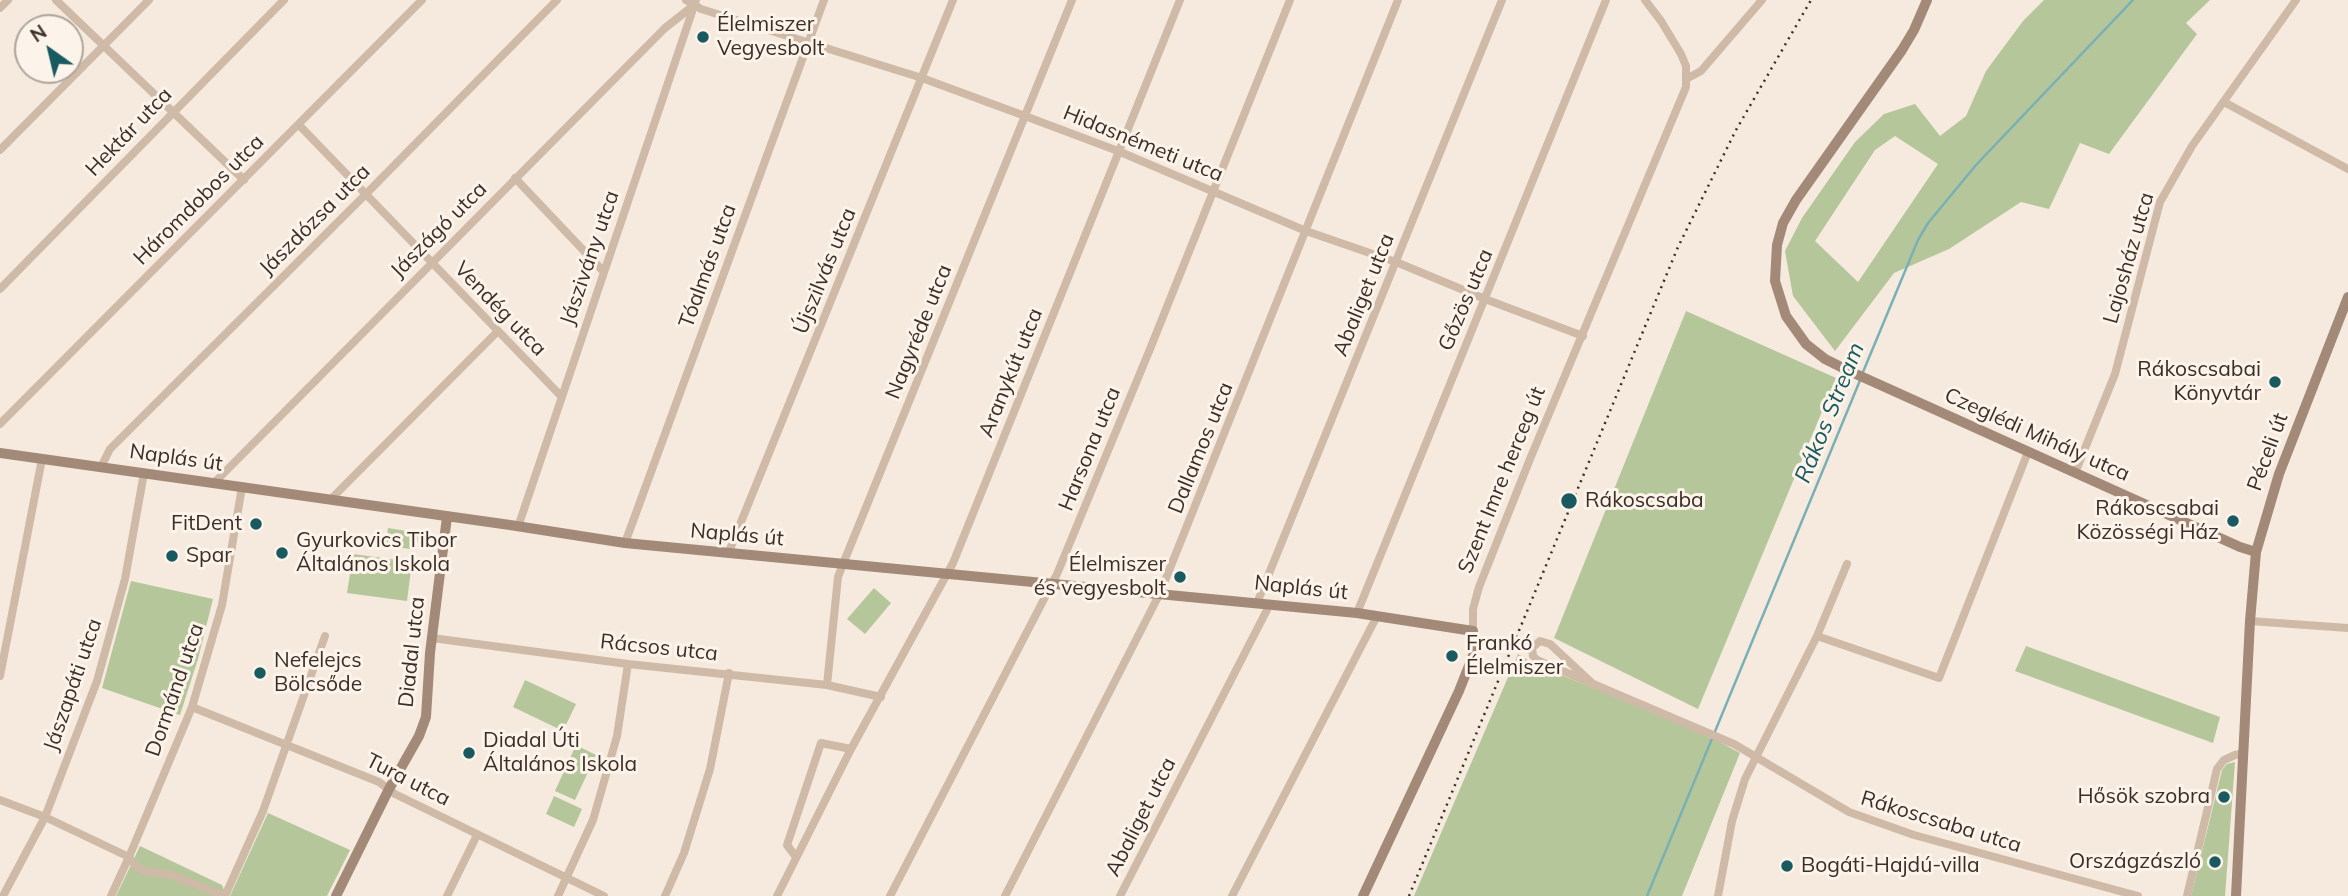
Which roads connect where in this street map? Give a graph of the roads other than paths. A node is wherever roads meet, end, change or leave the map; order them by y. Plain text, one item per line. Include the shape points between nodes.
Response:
1 (8, 0) edge
2 (56, 0) edge
3 (149, 0) edge
4 (284, 0) edge
5 (422, 0) edge
6 (557, 0) edge
7 (824, 0) edge
8 (953, 0) edge
9 (1072, 0) edge
10 (1180, 0) edge
11 (1290, 0) edge
12 (1398, 0) edge
13 (1502, 0) edge
14 (1606, 0) edge
15 (1645, 0) edge
16 (1762, 0) edge
17 (1927, 0) edge
18 (2297, 0) edge
19 (691, 2) edge
20 (0, 8) edge
21 (808, 41) junction
22 (103, 46) junction
23 (922, 78) junction
24 (1688, 78) junction
25 (2224, 102) junction
26 (173, 113) junction
27 (1025, 116) junction
28 (299, 125) junction
29 (0, 150) edge
30 (1118, 151) junction
31 (2348, 169) edge
32 (515, 178) junction
33 (244, 180) junction
34 (1212, 191) junction
35 (365, 195) junction
36 (1306, 231) junction
37 (1396, 262) junction
38 (431, 263) junction
39 (603, 271) junction
40 (0, 289) edge
41 (2348, 297) edge
42 (1485, 299) junction
43 (497, 332) junction
44 (1583, 336) junction
45 (561, 396) junction
46 (0, 424) edge
47 (2028, 452) junction
48 (0, 453) edge
49 (42, 459) junction
50 (101, 467) junction
51 (144, 473) junction
52 (2075, 473) junction
53 (214, 483) junction
54 (243, 487) junction
55 (330, 500) junction
56 (447, 517) junction
57 (518, 527) junction
58 (625, 543) junction
59 (2256, 552) junction
60 (728, 554) junction
61 (843, 564) junction
62 (1847, 564) dead end
63 (948, 574) junction
64 (1053, 583) junction
65 (1160, 593) junction
66 (1257, 603) junction
67 (1270, 604) junction
68 (1357, 613) junction
69 (1377, 615) junction
70 (2250, 621) junction
71 (2348, 628) edge
72 (1473, 631) junction
73 (325, 636) dead end
74 (1817, 636) junction
75 (432, 638) junction
76 (628, 664) junction
77 (729, 674) junction
78 (0, 676) edge
79 (827, 684) junction
80 (1593, 684) junction
81 (881, 697) junction
82 (192, 707) junction
83 (288, 746) junction
84 (851, 749) junction
85 (2244, 754) junction
86 (1755, 758) junction
87 (389, 789) junction
88 (0, 800) edge
89 (45, 817) junction
90 (478, 835) junction
91 (129, 857) junction
92 (796, 857) junction
93 (567, 878) junction
94 (3, 896) edge
95 (111, 896) edge
96 (225, 896) edge
97 (336, 896) edge
98 (447, 896) edge
99 (558, 896) edge
100 (604, 896) edge
101 (665, 896) edge
102 (776, 896) edge
103 (890, 896) edge
104 (1005, 896) edge
105 (1120, 896) edge
106 (1232, 896) edge
107 (1363, 896) edge
108 (1718, 896) edge
109 (2138, 896) edge
110 (2187, 896) edge
111 (2236, 896) edge

1 - 20 street
2 - 22 street
3 - 22 street
4 - 26 street, Hektár utca
5 - 28 street, Háromdobos utca
6 - 35 street, Jászdózsa utca
7 - 21 street, Tóalmás utca
8 - 23 street, Újszilvás utca
9 - 27 street, Nagyréde utca
10 - 30 street, Aranykút utca
11 - 34 street, Harsona utca
12 - 36 street, Dallamos utca
13 - 37 street, Abaliget utca
14 - 42 street, Gőzös utca
15 - 24 street via 1681,54
16 - 24 street via 1701,71
17 - 47 street, Czeglédi Mihály utca via 1902,50 1783,223 1774,281 1786,316 1806,344 1825,359
18 - 25 street, Lajosház utca
19 - 21 street, Hidasnémeti utca
19 - 32 street, Jászágó utca
19 - 39 street, Jászivány utca
21 - 23 street, Hidasnémeti utca
21 - 58 street, Tóalmás utca
22 - 26 street
22 - 29 street
23 - 27 street, Hidasnémeti utca
23 - 60 street, Újszilvás utca
24 - 44 street, Szent Imre herceg út
25 - 31 street
25 - 52 street, Lajosház utca via 2160,202 2115,374
26 - 33 street
26 - 40 street, Hektár utca
27 - 30 street, Hidasnémeti utca
27 - 61 street, Nagyréde utca
28 - 33 street, Háromdobos utca
28 - 35 street, Vendég utca
30 - 34 street, Hidasnémeti utca
30 - 63 street, Aranykút utca
32 - 38 street, Jászágó utca
32 - 39 street
33 - 46 street, Háromdobos utca
34 - 36 street, Hidasnémeti utca
34 - 64 street, Harsona utca
35 - 38 street, Vendég utca
35 - 50 street, Jászdózsa utca via 110,449
36 - 37 street, Hidasnémeti utca
36 - 65 street, Dallamos utca
37 - 42 street, Hidasnémeti utca
37 - 66 street, Abaliget utca
38 - 43 street, Vendég utca
38 - 53 street, Jászágó utca
39 - 45 street, Jászivány utca
41 - 59 street, Péceli út via 2279,474
42 - 44 street, Hidasnémeti utca
42 - 68 street, Gőzös utca
43 - 45 street, Vendég utca
43 - 55 street
44 - 72 street, Szent Imre herceg út via 1479,587
45 - 57 street, Jászivány utca
47 - 52 street, Czeglédi Mihály utca
47 - 74 street via 1939,678
48 - 49 street, Naplás út
49 - 50 street, Naplás út
49 - 78 street
50 - 51 street, Naplás út
51 - 53 street, Naplás út
51 - 89 street, Jászapáti utca via 125,579 97,681
52 - 59 street, Czeglédi Mihály utca
53 - 54 street, Naplás út
54 - 55 street, Naplás út
54 - 82 street, Dormánd utca via 222,605
55 - 56 street, Naplás út
56 - 57 street, Naplás út
56 - 75 street, Diadal utca
57 - 58 street, Naplás út
58 - 60 street, Naplás út
59 - 70 street, Péceli út
60 - 61 street, Naplás út
61 - 63 street, Naplás út
61 - 79 street, Nagyréde utca
62 - 74 street
63 - 64 street, Naplás út
63 - 81 street, Aranykút utca
64 - 65 street, Naplás út
64 - 103 street, Harsona utca
65 - 66 street, Naplás út
65 - 104 street, Dallamos utca
66 - 67 street, Naplás út
67 - 68 street, Naplás út
67 - 105 street, Abaliget utca
68 - 69 street, Naplás út
69 - 72 street, Naplás út
69 - 106 street
70 - 71 street
70 - 85 street, Péceli út
72 - 107 street, Szent Imre herceg út via 1474,653 1459,691
73 - 83 street
74 - 86 street
75 - 76 street, Rácsos utca
75 - 87 street, Diadal utca via 426,717
76 - 77 street, Rácsos utca
76 - 93 street via 617,736 593,820
77 - 79 street, Rácsos utca
77 - 101 street via 710,769 684,853
79 - 81 street, Rácsos utca
80 - 80 street, Rákoscsaba utca via 1550,645 1539,641 1532,648 1537,660
80 - 86 street, Rákoscsaba utca via 1701,729
81 - 84 street, Aranykút utca
82 - 83 street, Tura utca
82 - 91 street, Dormánd utca
83 - 87 street, Tura utca
83 - 96 street
84 - 92 street, Aranykút utca
84 - 92 street via 821,743 788,845
85 - 110 street via 2224,760 2217,769
85 - 111 street, Péceli út
86 - 108 street via 1732,821
86 - 109 street, Rákoscsaba utca via 1849,812 1914,835
87 - 90 street, Tura utca
87 - 97 street, Diadal utca
88 - 89 street
89 - 91 street
89 - 94 street, Jászapáti utca
90 - 93 street, Tura utca
90 - 98 street
91 - 95 street, Dormánd utca
91 - 96 street via 145,871 171,875
92 - 102 street, Aranykút utca
93 - 99 street
93 - 100 street, Tura utca

